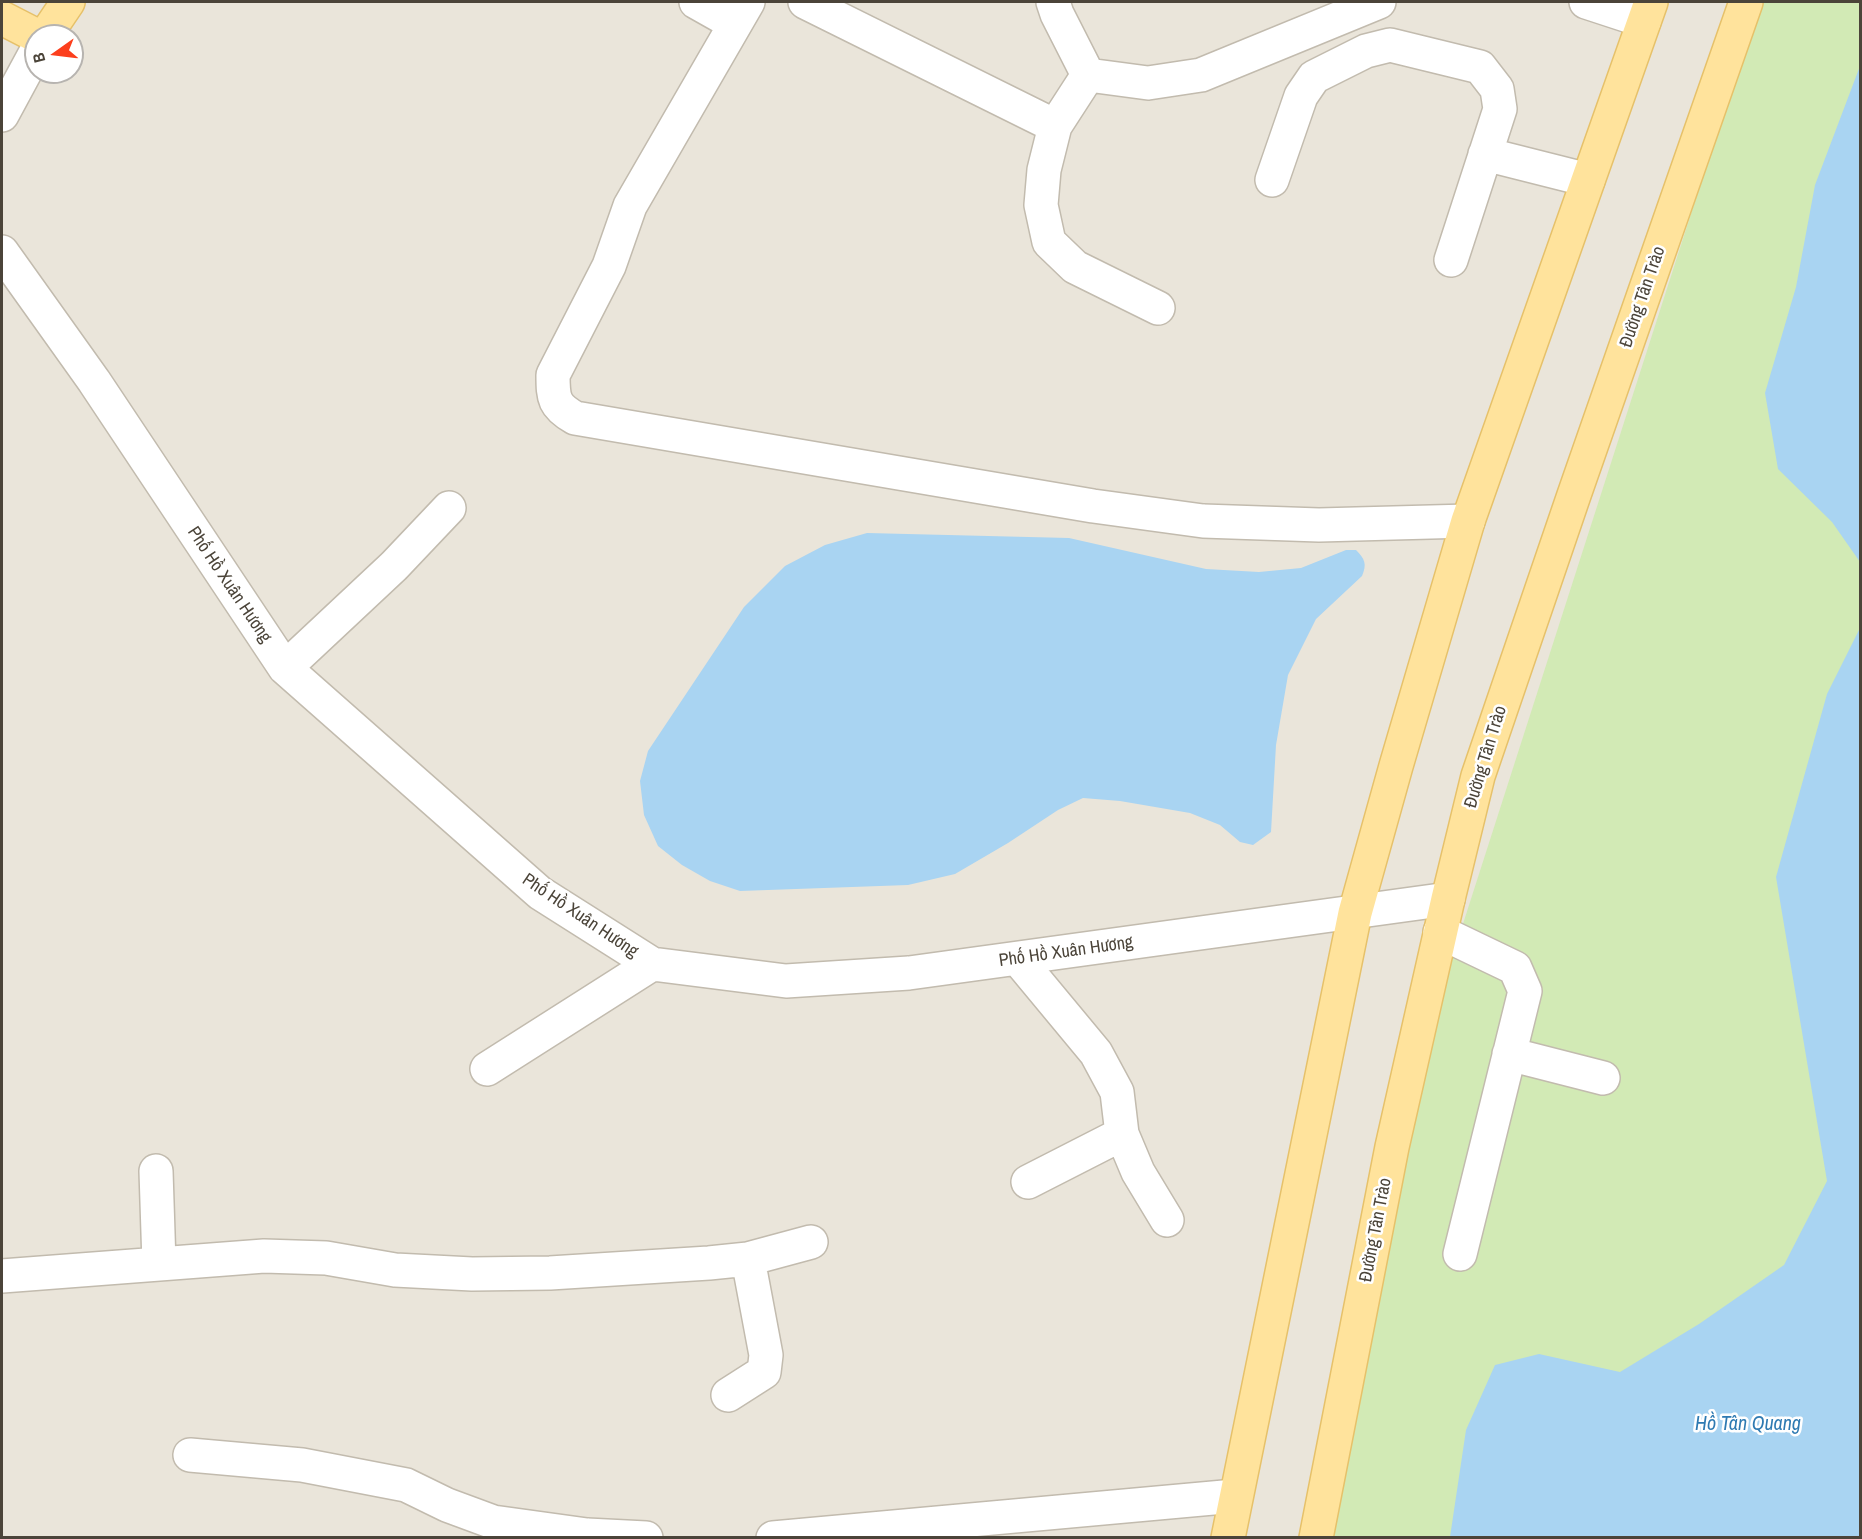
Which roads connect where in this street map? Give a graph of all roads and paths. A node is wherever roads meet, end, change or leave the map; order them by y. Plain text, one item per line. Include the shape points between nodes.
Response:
1 (68, 2) edge
2 (696, 2) edge
3 (805, 2) edge
4 (1053, 2) edge
5 (1379, 2) edge
6 (1586, 2) edge
7 (1746, 2) edge
8 (1648, 11) edge
9 (741, 13) edge
10 (2, 18) edge
11 (53, 24) edge
12 (24, 29) edge
13 (24, 74) edge
14 (1088, 75) junction
15 (2, 115) edge
16 (1055, 126) junction
17 (1485, 154) junction
18 (1272, 180) dead end
19 (1588, 180) junction
20 (2, 252) edge
21 (1451, 260) dead end
22 (1158, 308) dead end
23 (449, 508) dead end
24 (1468, 521) junction
25 (285, 668) junction
26 (1448, 899) junction
27 (1355, 913) junction
28 (1440, 933) junction
29 (1018, 959) junction
30 (652, 964) junction
31 (1509, 1054) junction
32 (487, 1069) dead end
33 (1603, 1078) dead end
34 (1122, 1134) junction
35 (156, 1171) dead end
36 (1028, 1182) dead end
37 (1167, 1220) dead end
38 (811, 1242) dead end
39 (1460, 1254) dead end
40 (748, 1259) junction
41 (159, 1264) junction
42 (2, 1276) edge
43 (728, 1395) dead end
44 (190, 1455) dead end
45 (1235, 1496) junction
46 (646, 1538) edge
47 (773, 1538) edge
48 (1227, 1538) edge
49 (1316, 1538) edge

1 - 11 main road
2 - 9 street
3 - 16 street
4 - 14 street
5 - 14 street via 1201,75 1148,83
6 - 8 street
7 - 26 main road, Đường Tân Trào via 1478,776
8 - 19 main road
9 - 24 street via 630,206 609,266 553,375 553,393 561,410 575,418 1093,506 1203,521 1318,525
10 - 12 main road
13 - 15 street
14 - 16 street
16 - 22 street via 1044,170 1041,205 1049,242 1075,267
17 - 18 street via 1500,109 1497,89 1480,67 1390,45 1366,51 1314,77 1301,96
17 - 19 street
17 - 21 street
19 - 24 main road
20 - 25 street, Phố Hồ Xuân Hương via 94,381
23 - 25 street via 394,566
24 - 27 main road
25 - 30 street, Phố Hồ Xuân Hương via 540,893
26 - 27 street, Phố Hồ Xuân Hương
26 - 28 main road, Đường Tân Trào
27 - 29 street, Phố Hồ Xuân Hương
27 - 45 main road
28 - 31 street via 1515,968 1525,991
28 - 49 main road, Đường Tân Trào via 1392,1147
29 - 30 street, Phố Hồ Xuân Hương via 909,974 786,981
29 - 34 street via 1096,1053 1116,1092
30 - 32 street
31 - 33 street
31 - 39 street
34 - 36 street
34 - 37 street via 1138,1172
35 - 41 street
38 - 40 street
40 - 41 street via 472,1274 395,1270 326,1258 264,1256
40 - 43 street via 766,1355 764,1372
41 - 42 street
44 - 46 street via 302,1465 406,1485 493,1522 587,1535
45 - 47 street
45 - 48 main road

